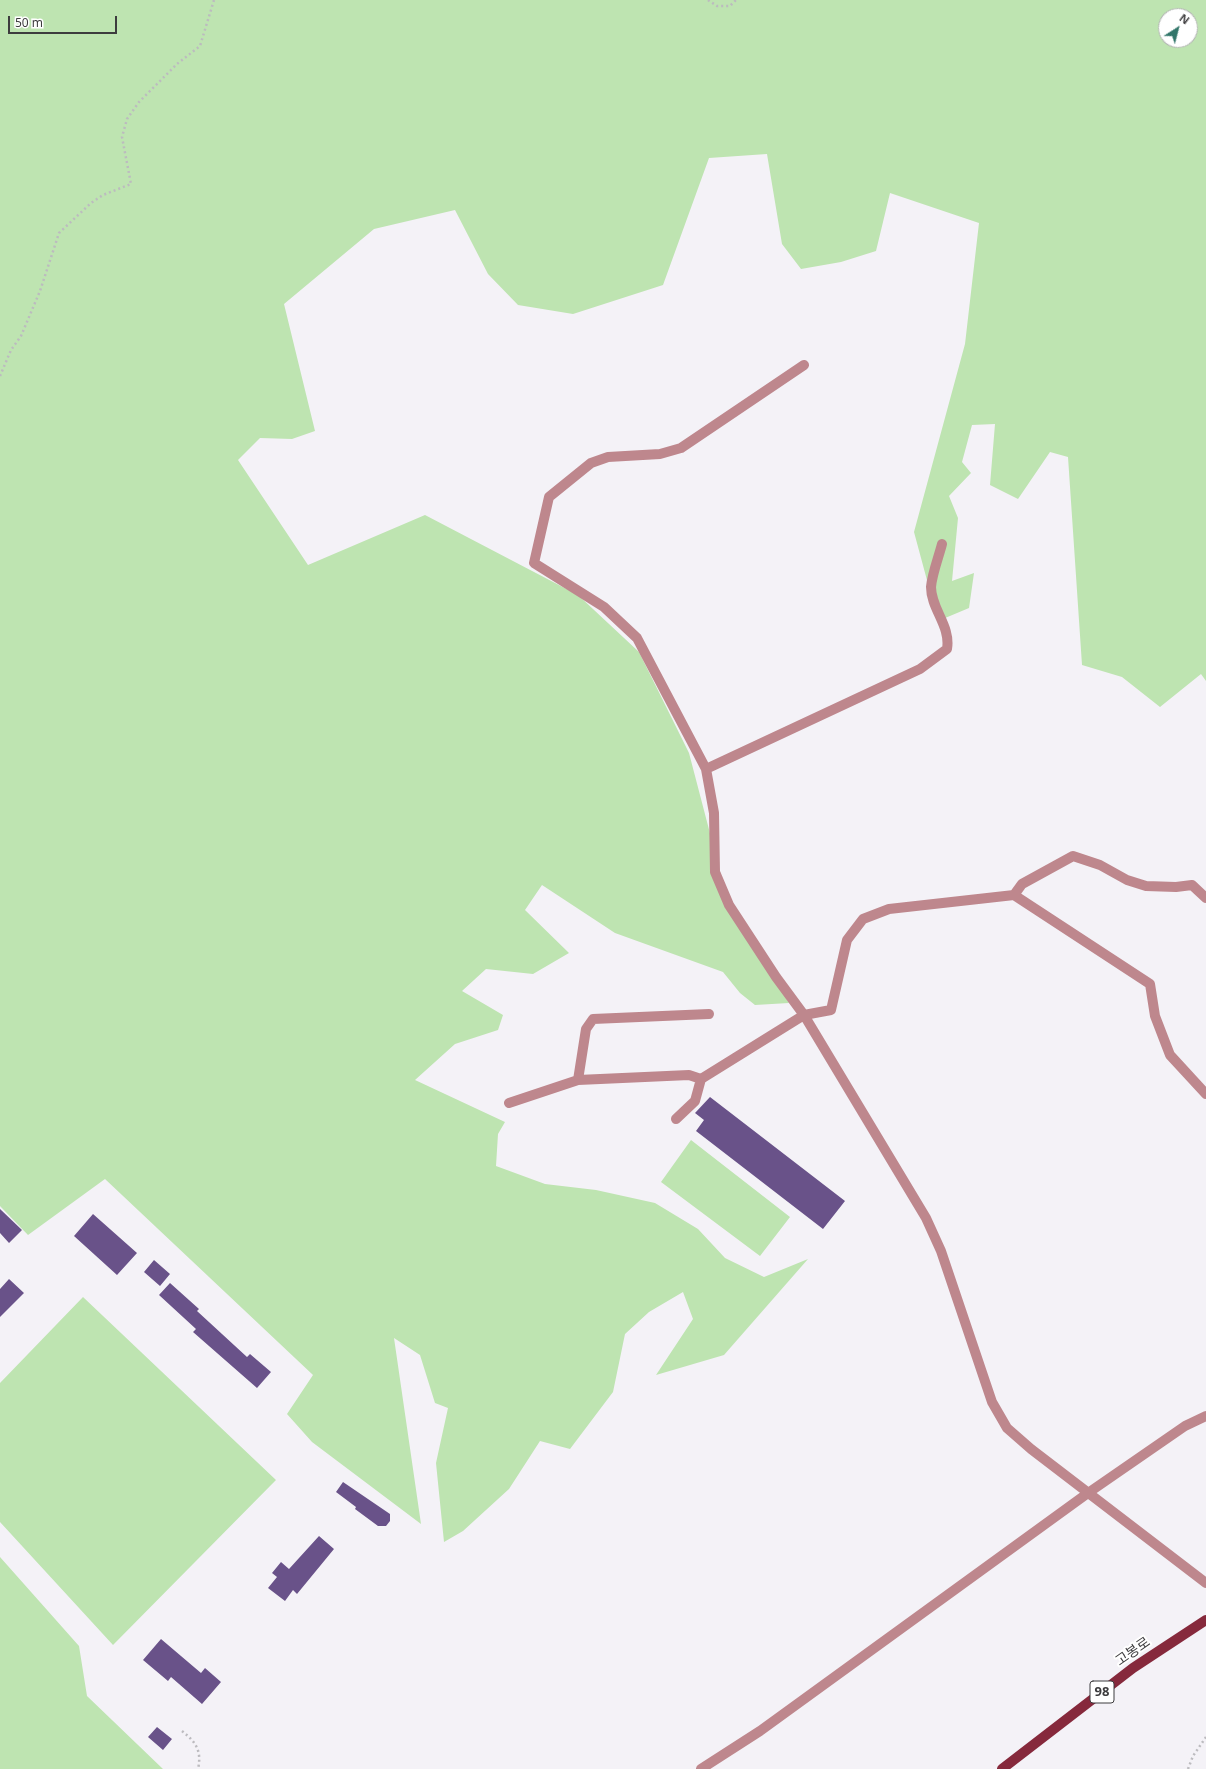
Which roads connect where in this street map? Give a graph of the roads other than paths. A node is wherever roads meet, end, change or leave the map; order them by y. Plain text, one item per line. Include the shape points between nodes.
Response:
1 (804, 366) dead end
2 (942, 544) dead end
3 (706, 769) junction
4 (1014, 895) junction
5 (1206, 898) edge
6 (709, 1014) dead end
7 (804, 1015) junction
8 (701, 1079) junction
9 (578, 1080) junction
10 (1206, 1094) edge
11 (509, 1103) dead end
12 (676, 1119) dead end
13 (1206, 1416) edge
14 (1088, 1493) junction
15 (1206, 1583) edge
16 (1206, 1620) edge
17 (701, 1769) edge
18 (1002, 1769) edge

1 - 3 street via 681,448 660,454 608,457 591,463 549,497 534,563 604,607 636,638
2 - 3 street via 931,587 949,640 947,649 920,669
3 - 7 street via 714,813 715,872 729,905
4 - 5 street via 1022,884 1073,856 1146,886 1192,885
4 - 7 street via 889,909 862,919 847,940 831,1010
4 - 10 street via 1150,984 1155,1016 1170,1055
6 - 9 street via 593,1019 586,1029
7 - 8 street
7 - 14 street via 926,1218 941,1251 992,1402 1007,1428
8 - 9 street via 689,1075
8 - 12 street via 695,1101
9 - 11 street
13 - 14 street via 1185,1426
14 - 15 street
14 - 17 street via 760,1731
16 - 18 main road, 고봉로 / 98 via 1133,1668

